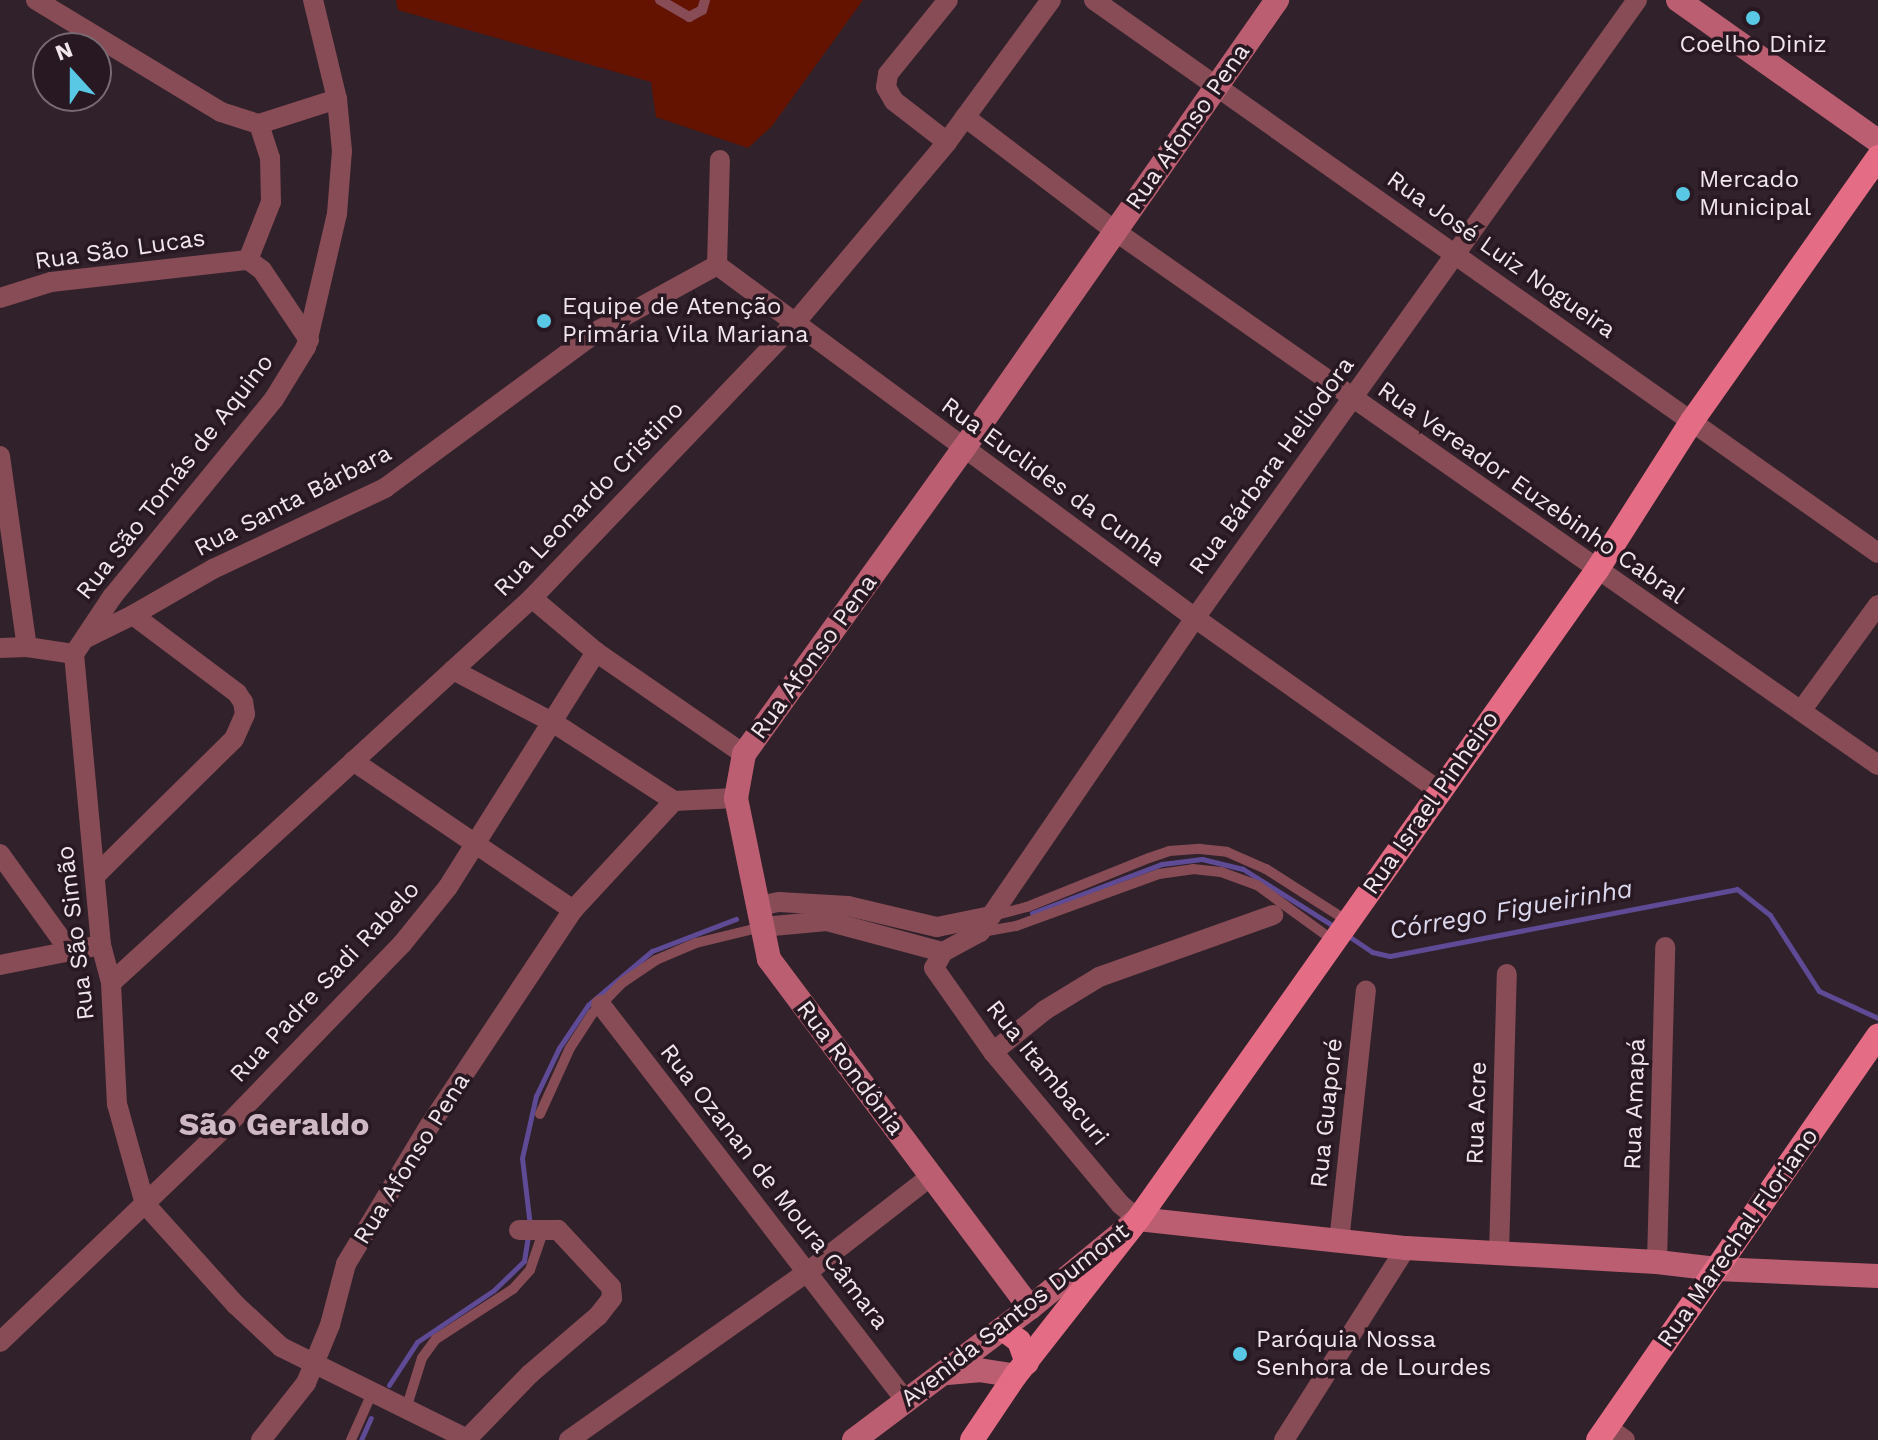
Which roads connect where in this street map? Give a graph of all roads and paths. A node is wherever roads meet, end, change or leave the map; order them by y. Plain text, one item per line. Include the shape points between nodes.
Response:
1 (36, 0) edge
2 (313, 0) edge
3 (660, 0) edge
4 (948, 0) edge
5 (1051, 0) edge
6 (1094, 0) edge
7 (1277, 0) edge
8 (1637, 0) edge
9 (1678, 0) edge
10 (706, 3) edge
11 (1217, 87) junction
12 (337, 99) junction
13 (965, 117) junction
14 (259, 124) junction
15 (1878, 141) edge
16 (947, 142) junction
17 (1878, 157) edge
18 (720, 160) dead end
19 (1115, 231) junction
20 (1457, 254) junction
21 (248, 260) junction
22 (717, 265) junction
23 (0, 298) edge
24 (794, 324) junction
25 (309, 340) junction
26 (1351, 399) junction
27 (1692, 421) junction
28 (964, 448) junction
29 (0, 456) edge
30 (1878, 553) edge
31 (1597, 570) junction
32 (532, 598) junction
33 (1878, 605) edge
34 (133, 615) junction
35 (1195, 618) junction
36 (79, 646) junction
37 (27, 647) junction
38 (0, 648) edge
39 (596, 652) junction
40 (453, 670) junction
41 (1801, 711) junction
42 (554, 723) junction
43 (744, 754) junction
44 (353, 761) junction
45 (1878, 765) edge
46 (1439, 791) junction
47 (736, 798) junction
48 (674, 801) junction
49 (472, 845) junction
50 (0, 854) edge
51 (95, 876) junction
52 (573, 910) junction
53 (1273, 915) dead end
54 (1338, 915) dead end
55 (760, 916) junction
56 (986, 924) junction
57 (1325, 941) junction
58 (101, 945) junction
59 (1665, 947) dead end
60 (69, 950) junction
61 (943, 952) junction
62 (0, 965) edge
63 (1507, 974) dead end
64 (111, 983) junction
65 (1366, 990) dead end
66 (601, 1005) junction
67 (1878, 1036) edge
68 (993, 1052) junction
69 (540, 1114) dead end
70 (931, 1176) junction
71 (145, 1204) junction
72 (1138, 1219) junction
73 (544, 1228) junction
74 (519, 1230) dead end
75 (1339, 1242) junction
76 (1406, 1248) junction
77 (1499, 1253) junction
78 (1657, 1262) junction
79 (1717, 1269) junction
80 (809, 1271) junction
81 (1878, 1276) edge
82 (1030, 1308) junction
83 (3, 1332) edge
84 (995, 1335) junction
85 (315, 1364) junction
86 (1012, 1370) junction
87 (941, 1375) junction
88 (372, 1393) junction
89 (906, 1401) junction
90 (406, 1409) junction
91 (1610, 1436) edge
92 (261, 1440) edge
93 (351, 1440) edge
94 (468, 1440) edge
95 (569, 1440) edge
96 (854, 1440) edge
97 (972, 1440) edge
98 (1284, 1440) edge

1 - 14 street via 221,112
2 - 12 street, Rua São Tomás de Aquino
3 - 10 lane via 689,17
4 - 16 street via 888,74 886,87 894,101
5 - 13 street, Rua Leonardo Cristino
6 - 11 street, Rua José Luiz Nogueira
7 - 11 street, Rua Afonso Pena
8 - 20 street, Rua Bárbara Heliodora
9 - 15 street
11 - 19 street, Rua Afonso Pena
11 - 20 street, Rua José Luiz Nogueira
12 - 14 street
12 - 25 street, Rua São Tomás de Aquino via 342,151 337,214
13 - 16 street, Rua Leonardo Cristino
13 - 19 street, Rua Vereador Euzebinho Cabral
14 - 21 street via 270,158 271,202
16 - 24 street, Rua Leonardo Cristino
17 - 27 main road, Rua Israel Pinheiro
18 - 22 street
19 - 26 street, Rua Vereador Euzebinho Cabral
19 - 28 street, Rua Afonso Pena
20 - 26 street, Rua Bárbara Heliodora
20 - 27 street, Rua José Luiz Nogueira
21 - 23 street, Rua São Lucas via 51,282
21 - 25 street via 262,270
22 - 24 street
22 - 34 street, Rua Santa Bárbara via 599,330 385,488 213,569
24 - 28 street, Rua Euclides da Cunha
24 - 32 street, Rua Leonardo Cristino
25 - 36 street, Rua São Tomás de Aquino via 274,399 112,597
26 - 31 street, Rua Vereador Euzebinho Cabral
26 - 35 street, Rua Bárbara Heliodora
27 - 30 street, Rua José Luiz Nogueira
27 - 31 main road, Rua Israel Pinheiro
28 - 35 street, Rua Euclides da Cunha
28 - 43 street, Rua Afonso Pena
29 - 37 street
31 - 41 street, Rua Vereador Euzebinho Cabral
31 - 46 main road, Rua Israel Pinheiro
32 - 39 street
32 - 40 street, Rua Leonardo Cristino
33 - 41 street
34 - 36 street, Rua Santa Bárbara
34 - 51 street via 237,693 245,714 234,739
35 - 46 street, Rua Euclides da Cunha
35 - 56 street, Rua Bárbara Heliodora
36 - 37 street
36 - 51 street, Rua São Simão
37 - 38 street
39 - 42 street, Rua Padre Sadi Rabelo
39 - 43 street
40 - 42 street
40 - 44 street, Rua Leonardo Cristino
41 - 45 street, Rua Vereador Euzebinho Cabral
42 - 48 street
42 - 49 street, Rua Padre Sadi Rabelo
43 - 47 street, Rua Afonso Pena
44 - 49 street
44 - 64 street, Rua Leonardo Cristino
46 - 57 main road, Rua Israel Pinheiro
47 - 48 street
47 - 55 street, Rua Rondônia
48 - 52 street, Rua Afonso Pena
49 - 52 street
49 - 71 street, Rua Padre Sadi Rabelo via 448,887 402,944
50 - 60 street
51 - 58 street, Rua São Simão
52 - 85 street, Rua Afonso Pena via 430,1125 346,1264
53 - 68 street via 1099,977 1045,1010
54 - 56 lane via 1266,869 1227,852 1200,849 1159,854
55 - 56 street via 779,902 848,906 937,927
55 - 61 street via 827,921
55 - 66 lane via 656,960
55 - 70 street, Rua Rondônia via 769,959
56 - 57 lane via 1016,926 1159,874 1193,869 1257,885
56 - 61 street, Rua Bárbara Heliodora
57 - 72 main road, Rua Israel Pinheiro
58 - 60 street
58 - 64 street, Rua São Simão
59 - 78 street, Rua Amapá
60 - 62 street
61 - 68 street, Rua Itambacuri via 934,968
63 - 77 street, Rua Acre
64 - 71 street, Rua São Simão via 117,1104
65 - 75 street, Rua Guaporé
66 - 69 lane via 570,1048
66 - 80 street, Rua Ozanan de Moura Câmara
67 - 79 main road, Rua Marechal Floriano
68 - 72 street, Rua Itambacuri
70 - 80 street
70 - 82 street, Rua Rondônia
71 - 83 street, Rua Padre Sadi Rabelo
71 - 85 street via 236,1305 281,1347
72 - 75 street
72 - 82 street, Avenida Santos Dumont
72 - 86 main road, Rua Israel Pinheiro
73 - 74 street
73 - 90 lane via 530,1270 513,1289 436,1339 422,1358
73 - 94 street via 562,1233 611,1287 612,1298
75 - 76 street
76 - 77 street
76 - 98 street
77 - 78 street
78 - 79 street
79 - 81 street
79 - 91 main road, Rua Marechal Floriano
80 - 89 street, Rua Ozanan de Moura Câmara
80 - 95 street
82 - 84 street, Avenida Santos Dumont
84 - 86 street via 987,1356
84 - 86 main road via 1019,1341
84 - 87 street, Avenida Santos Dumont
85 - 88 street
85 - 92 street, Rua Afonso Pena via 291,1406
86 - 87 street via 967,1369
86 - 97 main road, Rua Israel Pinheiro
87 - 89 street, Avenida Santos Dumont
88 - 90 street
88 - 93 lane
89 - 96 street, Avenida Santos Dumont
90 - 94 street

